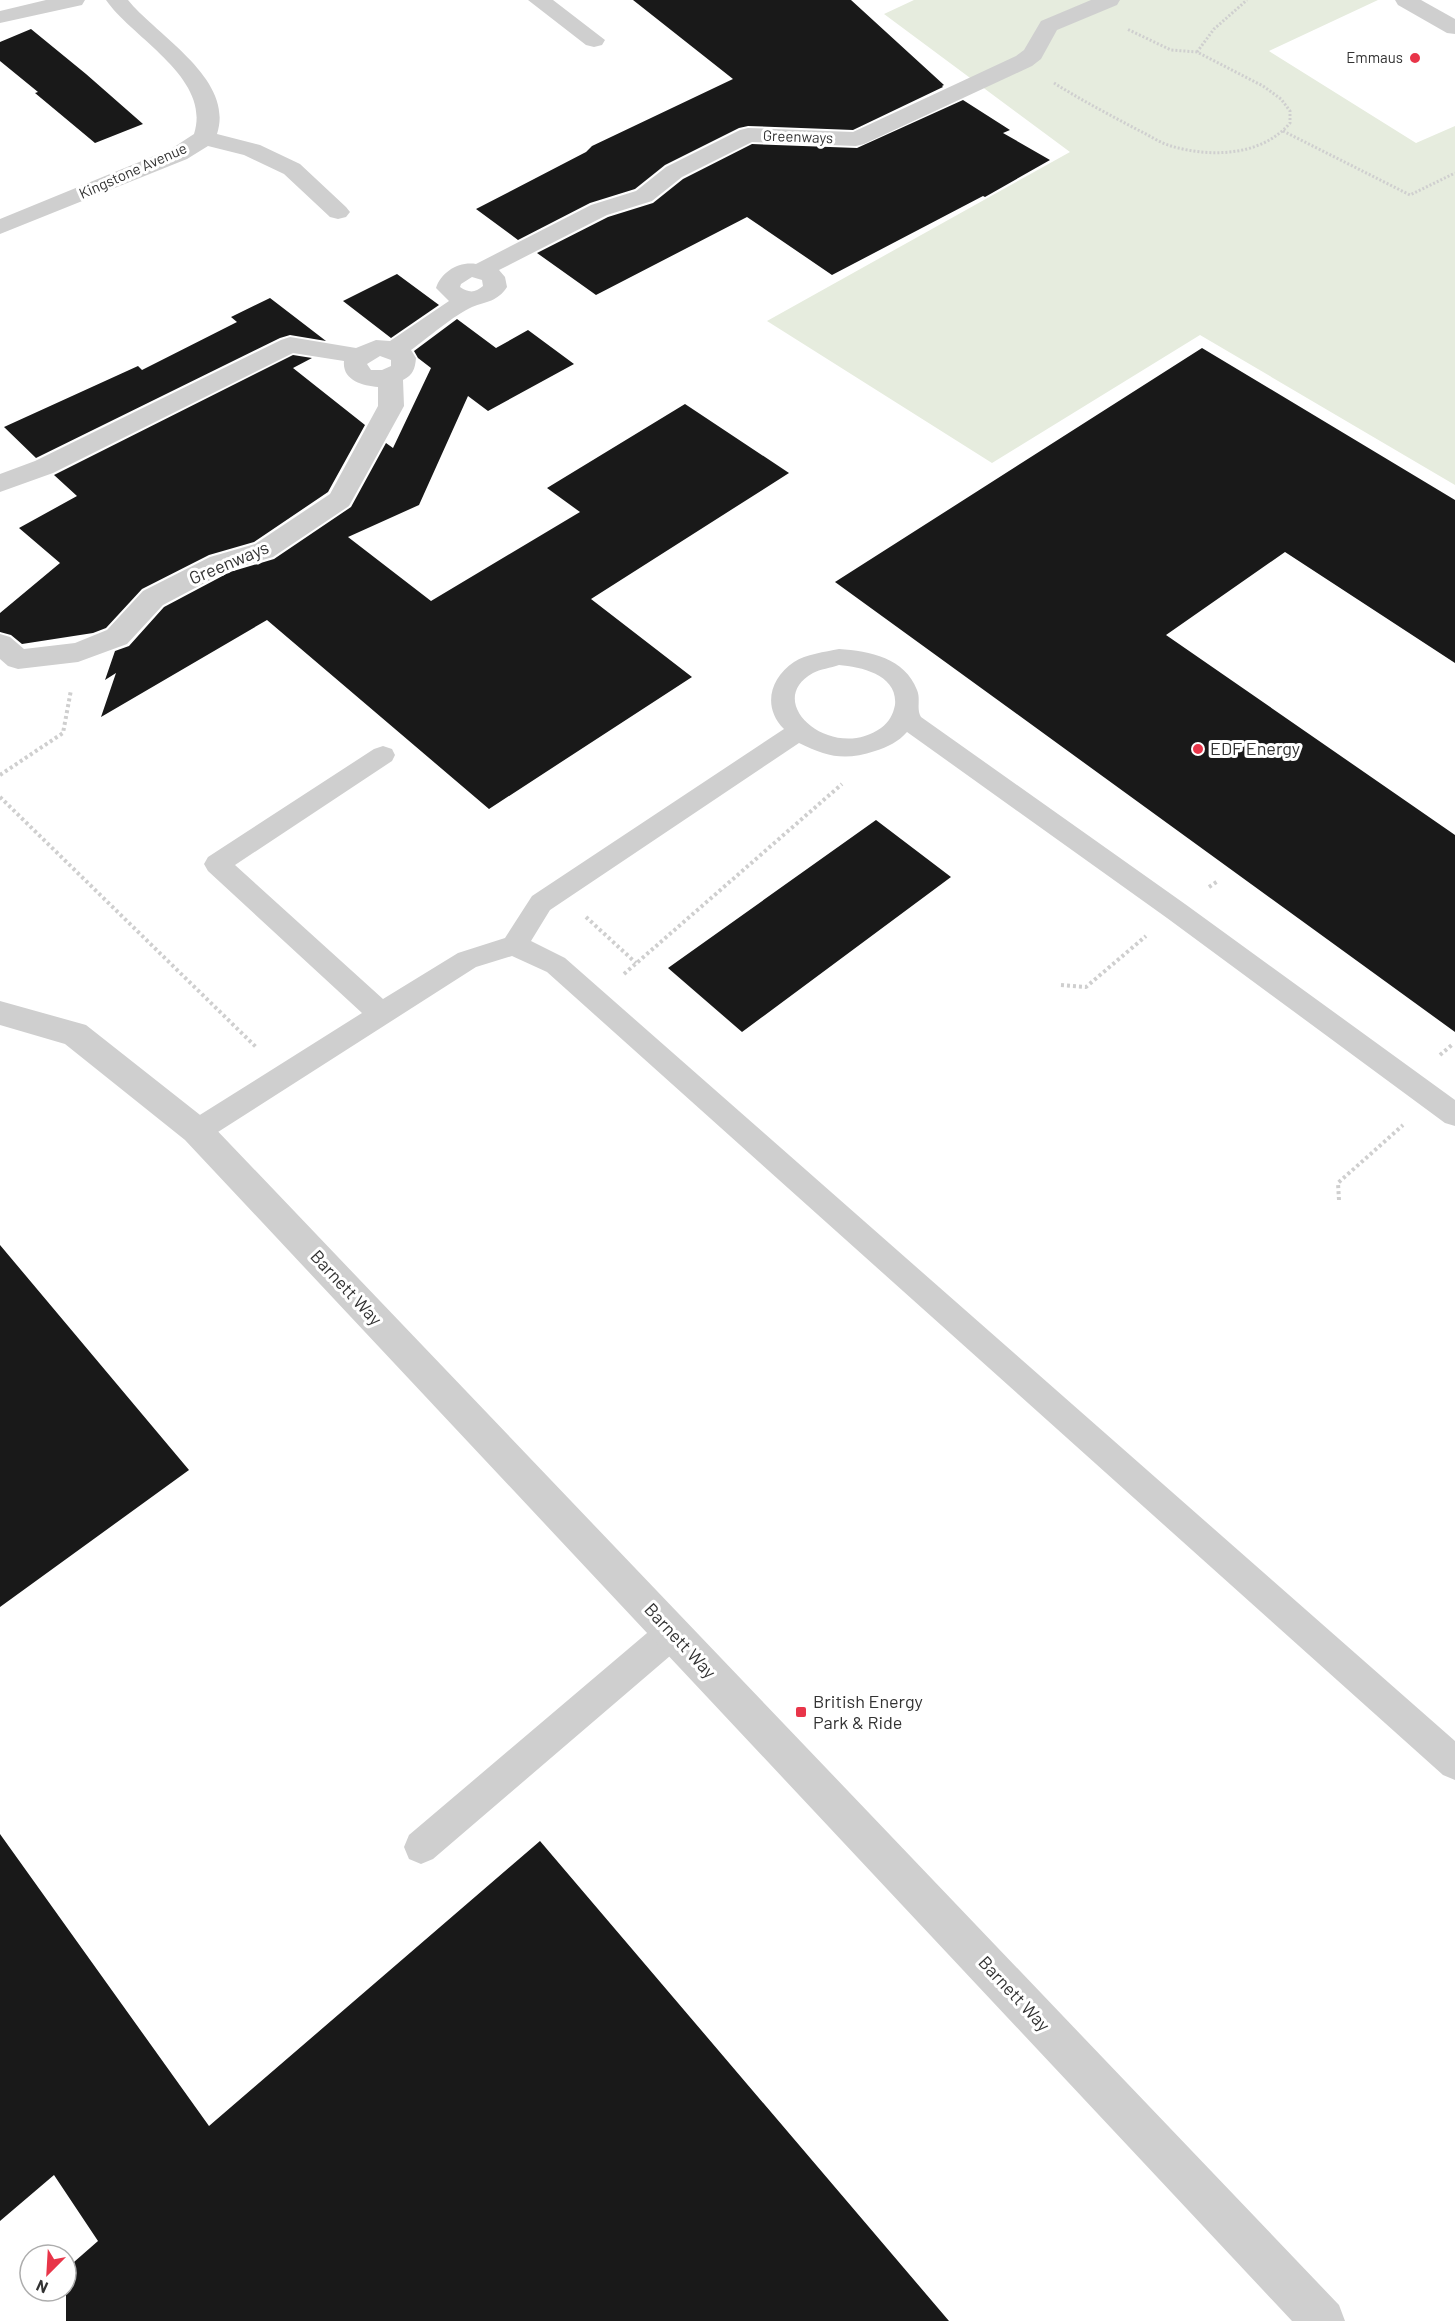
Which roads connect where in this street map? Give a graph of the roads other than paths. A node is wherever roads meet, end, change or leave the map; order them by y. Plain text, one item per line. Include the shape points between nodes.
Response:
1 (74, 0) edge
2 (117, 0) edge
3 (539, 0) edge
4 (1109, 0) edge
5 (1406, 0) edge
6 (0, 17) edge
7 (1455, 28) edge
8 (594, 39) dead end
9 (204, 138) junction
10 (338, 212) dead end
11 (0, 227) edge
12 (394, 350) junction
13 (359, 356) junction
14 (390, 378) junction
15 (0, 483) edge
16 (0, 644) edge
17 (907, 714) junction
18 (798, 732) junction
19 (383, 755) dead end
20 (514, 945) junction
21 (0, 1013) edge
22 (381, 1014) junction
23 (1455, 1115) edge
24 (197, 1131) junction
25 (672, 1633) junction
26 (1455, 1763) edge
27 (421, 1847) dead end
28 (1323, 2321) edge

1 - 6 street
2 - 9 street, Kingstone Avenue via 128,17 193,74 207,101 208,127
3 - 8 street
4 - 12 street, Greenways via 1049,26 1033,54 1024,61 856,139 748,135 674,172 644,196 598,210 480,271 462,272 449,281 448,288 468,299
5 - 7 street
9 - 10 street via 252,150 292,169
9 - 11 street, Kingstone Avenue via 179,154
12 - 13 street, Greenways via 376,348
12 - 14 street via 405,358 405,363
13 - 14 street via 355,364 362,376
13 - 15 street, Greenways via 290,345 44,467
14 - 16 street, Greenways via 391,406 340,500 264,551 220,563 153,598 117,637 78,652 18,659
17 - 18 lane via 897,729 881,740 861,746 822,744
17 - 18 lane via 908,698 899,680 885,668 861,658 823,659 803,666 787,682 781,697 786,718
17 - 23 lane via 912,723
18 - 20 lane via 541,903
19 - 22 lane via 218,864
20 - 22 lane via 467,960
20 - 26 lane via 556,965
21 - 24 street, Barnett Way via 75,1034
22 - 24 lane
24 - 25 street, Barnett Way
25 - 27 lane
25 - 28 street, Barnett Way

